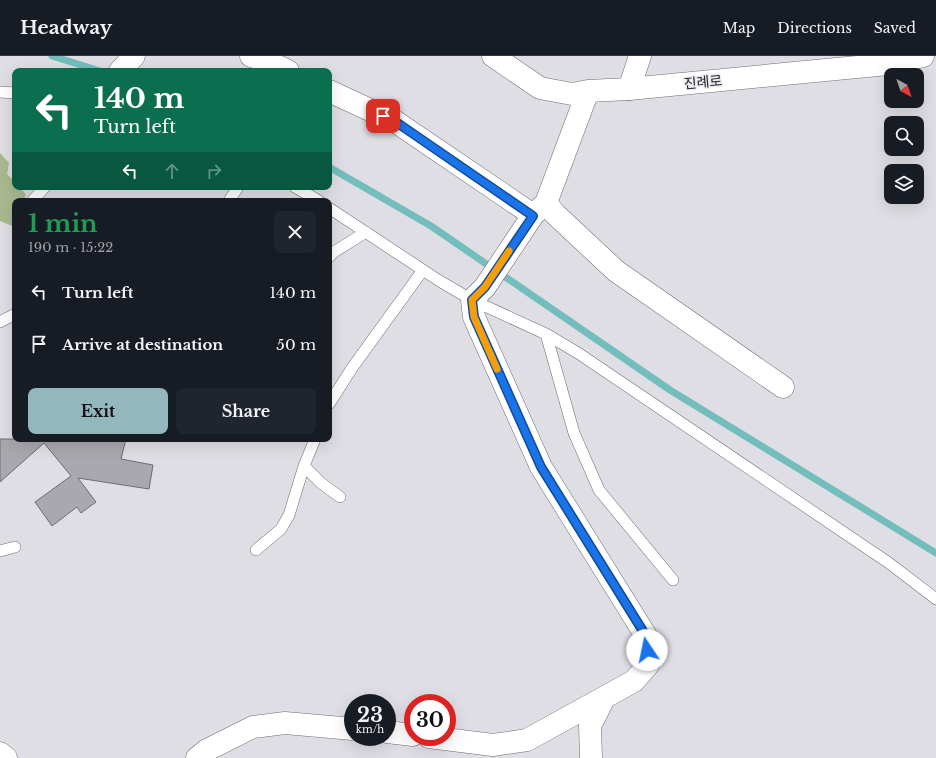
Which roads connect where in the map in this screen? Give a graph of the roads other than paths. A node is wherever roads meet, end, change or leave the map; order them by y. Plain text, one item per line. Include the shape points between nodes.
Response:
1 (251, 56) edge
2 (493, 56) edge
3 (640, 56) edge
4 (923, 56) edge
5 (282, 68) edge
6 (629, 88) junction
7 (588, 91) junction
8 (0, 92) edge
9 (332, 92) edge
10 (12, 93) edge
11 (42, 190) edge
12 (300, 190) edge
13 (35, 198) edge
14 (314, 198) edge
15 (540, 209) junction
16 (332, 210) edge
17 (366, 232) junction
18 (332, 254) edge
19 (423, 270) junction
20 (479, 293) junction
21 (12, 316) edge
22 (0, 322) edge
23 (546, 334) junction
24 (784, 387) dead end
25 (332, 399) edge
26 (314, 442) edge
27 (304, 466) junction
28 (340, 497) dead end
29 (15, 547) dead end
30 (256, 550) dead end
31 (0, 551) edge
32 (673, 580) dead end
33 (936, 599) edge
34 (604, 698) junction
35 (344, 728) edge
36 (456, 740) edge
37 (0, 753) edge
38 (6, 758) edge
39 (197, 758) edge
40 (591, 758) edge

1 - 5 street
2 - 7 street, 진례로 via 540,88 572,94
3 - 6 street
4 - 6 street, 진례로 via 888,64
6 - 7 street, 진례로
7 - 15 street
8 - 10 lane
9 - 15 street via 396,122
11 - 13 lane
12 - 14 lane
15 - 20 street
15 - 24 street via 555,214 616,271
16 - 17 lane
17 - 18 lane
17 - 19 lane
19 - 20 lane
19 - 25 lane
20 - 23 lane
20 - 34 street via 474,317 541,467 646,636 648,665 634,681
21 - 22 lane
23 - 32 lane via 574,433 599,490
23 - 33 lane via 890,563
26 - 27 lane
27 - 28 lane
27 - 30 lane via 289,515 280,529
29 - 31 lane
34 - 36 street via 527,740 492,745
34 - 40 street via 590,726
35 - 39 street via 286,723 253,727 207,750
37 - 38 street

